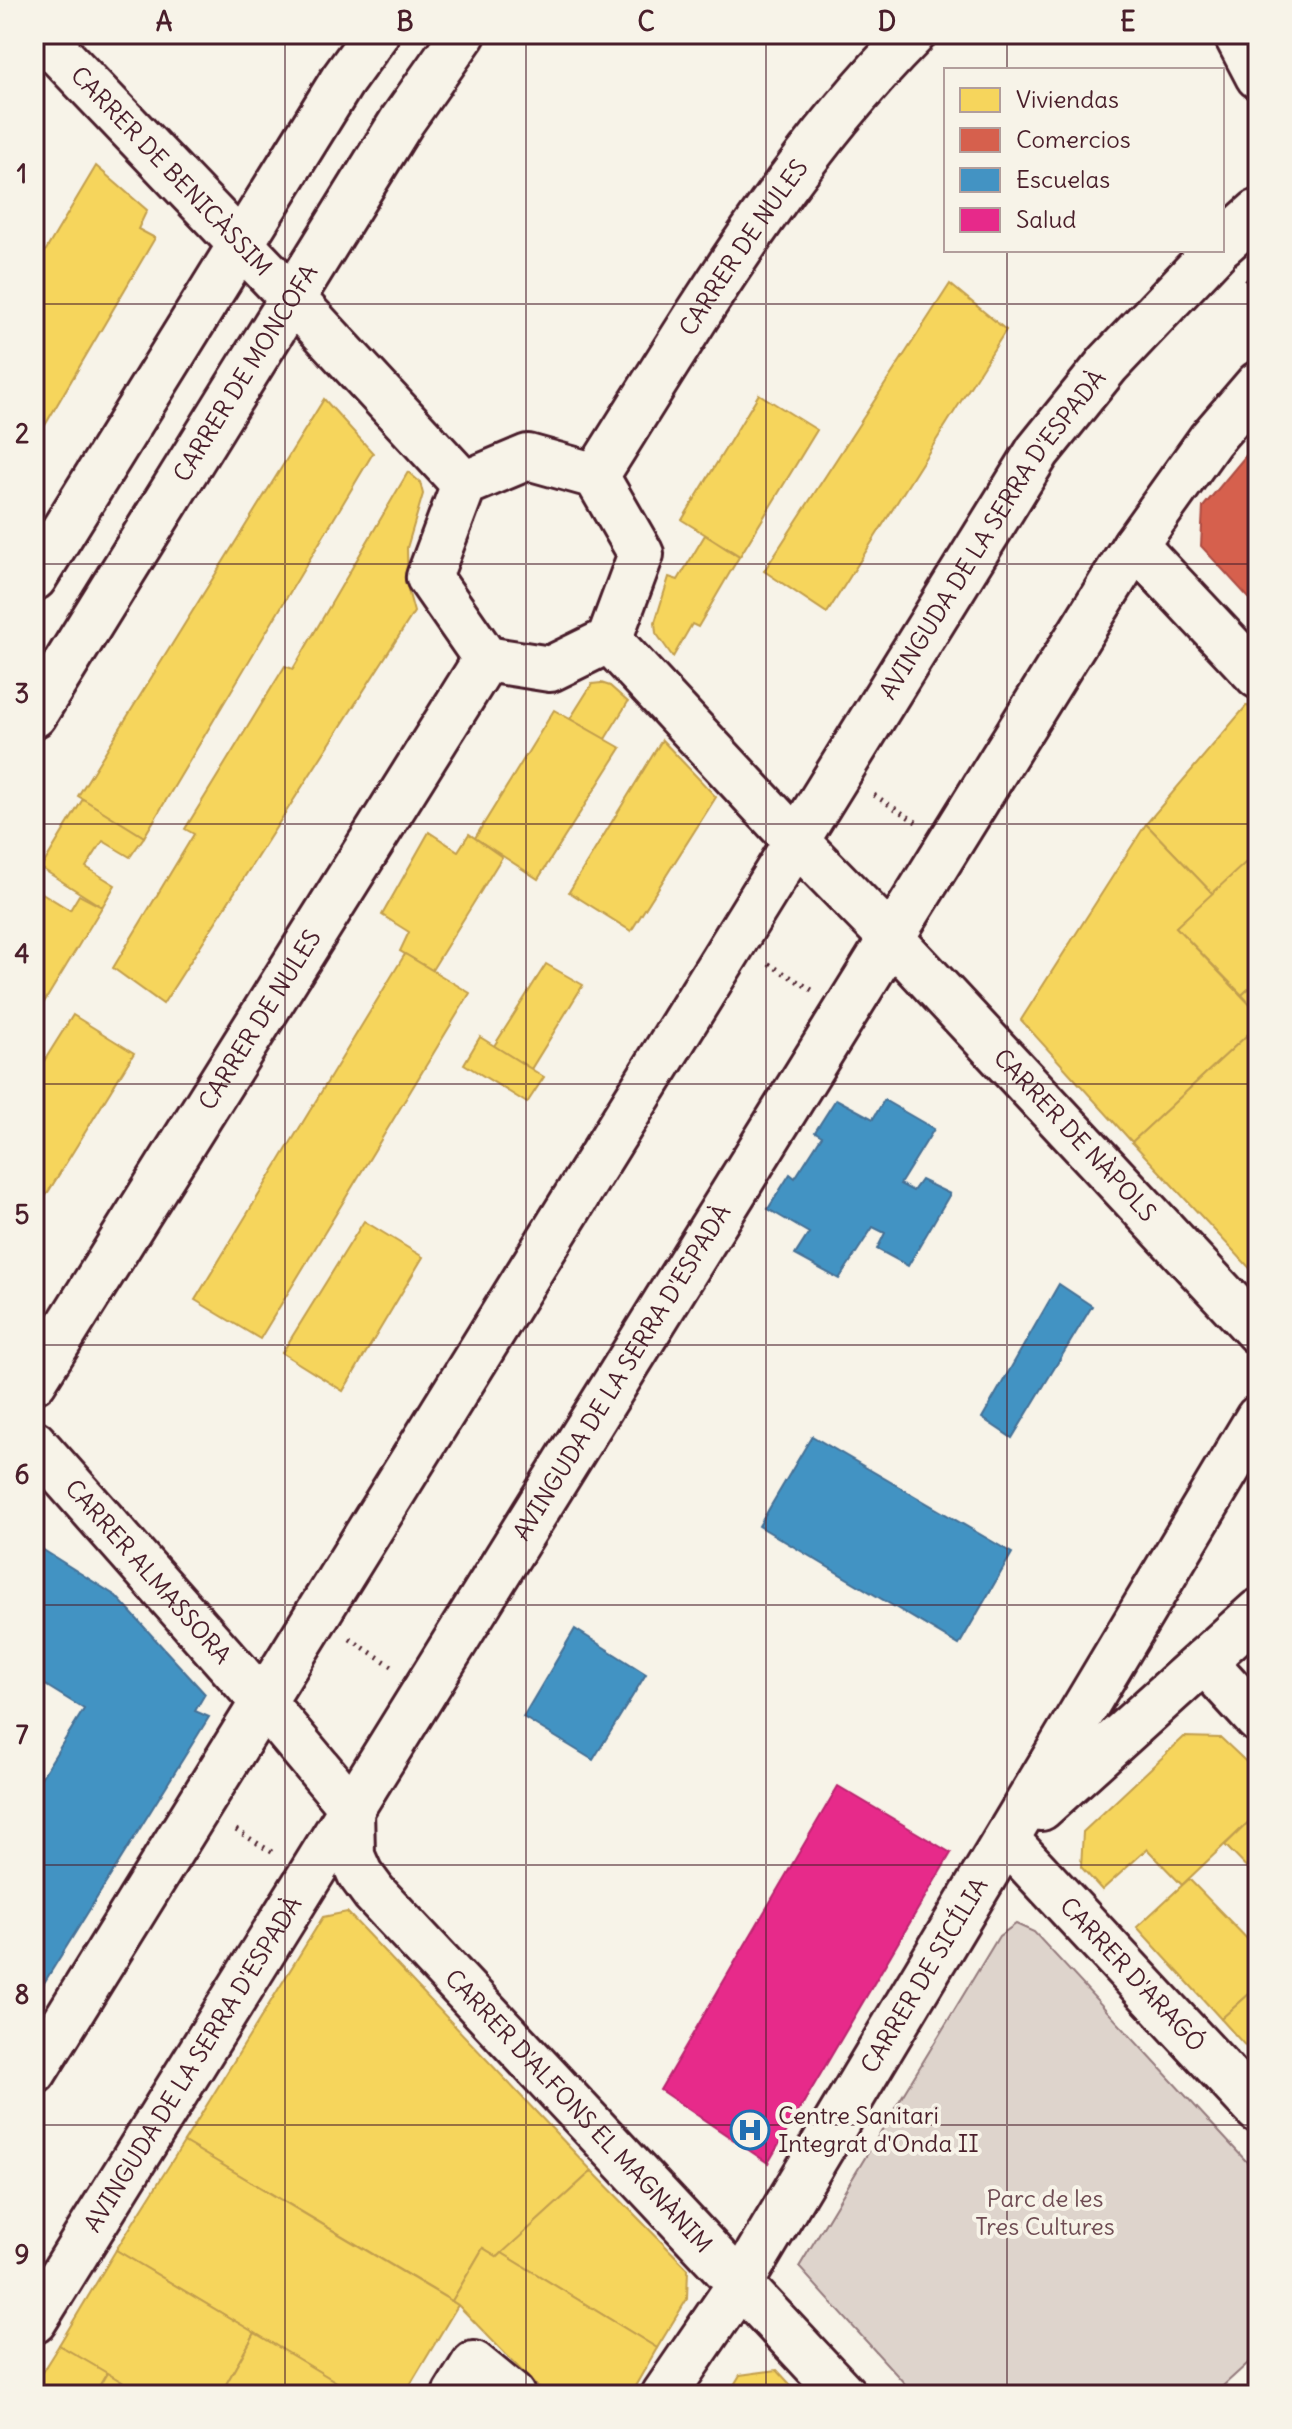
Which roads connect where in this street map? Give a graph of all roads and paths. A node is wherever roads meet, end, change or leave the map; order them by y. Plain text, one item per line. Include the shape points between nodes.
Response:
1 (40, 34) edge
2 (376, 34) edge
3 (463, 34) edge
4 (913, 34) edge
5 (1236, 34) edge
6 (1258, 76) edge
7 (1258, 212) edge
8 (1224, 242) edge
9 (241, 244) junction
10 (1214, 252) edge
11 (292, 298) junction
12 (1258, 384) edge
13 (596, 476) junction
14 (464, 484) junction
15 (1135, 545) junction
16 (34, 578) edge
17 (609, 640) junction
18 (486, 659) junction
19 (1258, 676) edge
20 (34, 715) edge
21 (838, 772) junction
22 (796, 841) junction
23 (949, 844) junction
24 (891, 938) junction
25 (734, 942) junction
26 (846, 1011) junction
27 (1258, 1332) edge
28 (34, 1381) edge
29 (1258, 1418) edge
30 (34, 1443) edge
31 (1258, 1612) edge
32 (315, 1617) junction
33 (1204, 1661) junction
34 (426, 1687) junction
35 (263, 1702) junction
36 (1258, 1720) edge
37 (198, 1806) junction
38 (351, 1807) junction
39 (1007, 1840) junction
40 (309, 1875) junction
41 (34, 2072) edge
42 (1258, 2110) edge
43 (740, 2284) junction
44 (34, 2321) edge
45 (455, 2395) edge
46 (512, 2395) edge
47 (664, 2395) edge
48 (844, 2395) edge

1 - 9 street, CARRER DE BENICÀSSIM
2 - 9 street
3 - 11 street, CARRER DE MONCOFA
4 - 13 street, CARRER DE NULES via 873,74 755,226
5 - 6 street
7 - 8 street
9 - 11 street, CARRER DE BENICÀSSIM
9 - 16 street
10 - 21 street, AVINGUDA DE LA SERRA D'ESPADÀ via 1108,364 1038,451
11 - 14 street, CARRER DE BENICÀSSIM
11 - 20 street, CARRER DE MONCOFA
12 - 15 street, AVINGUDA DE LA SERRA D'ESPADÀ via 1210,440
13 - 14 street via 528,457
13 - 17 street via 641,554
14 - 18 street via 429,577
15 - 19 street
15 - 23 street, AVINGUDA DE LA SERRA D'ESPADÀ
17 - 18 street via 550,669
17 - 22 street
18 - 28 street, CARRER DE NULES
21 - 22 street, AVINGUDA DE LA SERRA D'ESPADÀ
21 - 23 path
22 - 24 street
22 - 25 street, AVINGUDA DE LA SERRA D'ESPADÀ
23 - 24 street, AVINGUDA DE LA SERRA D'ESPADÀ
24 - 26 street, AVINGUDA DE LA SERRA D'ESPADÀ
24 - 27 street, CARRER DE NÀPOLS
25 - 26 path
25 - 32 street, AVINGUDA DE LA SERRA D'ESPADÀ
26 - 34 street, AVINGUDA DE LA SERRA D'ESPADÀ
29 - 39 street, CARRER DE SICÍLIA
30 - 35 street, CARRER ALMASSORA
31 - 33 street, CARRER DE SICÍLIA
32 - 34 path
32 - 35 street, AVINGUDA DE LA SERRA D'ESPADÀ
33 - 36 street
33 - 39 street, CARRER DE SICÍLIA
34 - 38 street, AVINGUDA DE LA SERRA D'ESPADÀ
35 - 37 street, AVINGUDA DE LA SERRA D'ESPADÀ
35 - 38 street
37 - 40 path
37 - 41 street, AVINGUDA DE LA SERRA D'ESPADÀ
38 - 40 street, AVINGUDA DE LA SERRA D'ESPADÀ
38 - 43 street, CARRER D'ALFONS EL MAGNÀNIM via 352,1856 374,1893
39 - 42 street, CARRER D'ARAGÓ
39 - 43 street, CARRER DE SICÍLIA
40 - 44 street, AVINGUDA DE LA SERRA D'ESPADÀ
43 - 47 street, CARRER DE SICÍLIA
43 - 48 street, CARRER D'ALFONS EL MAGNÀNIM
45 - 46 street via 474,2364

